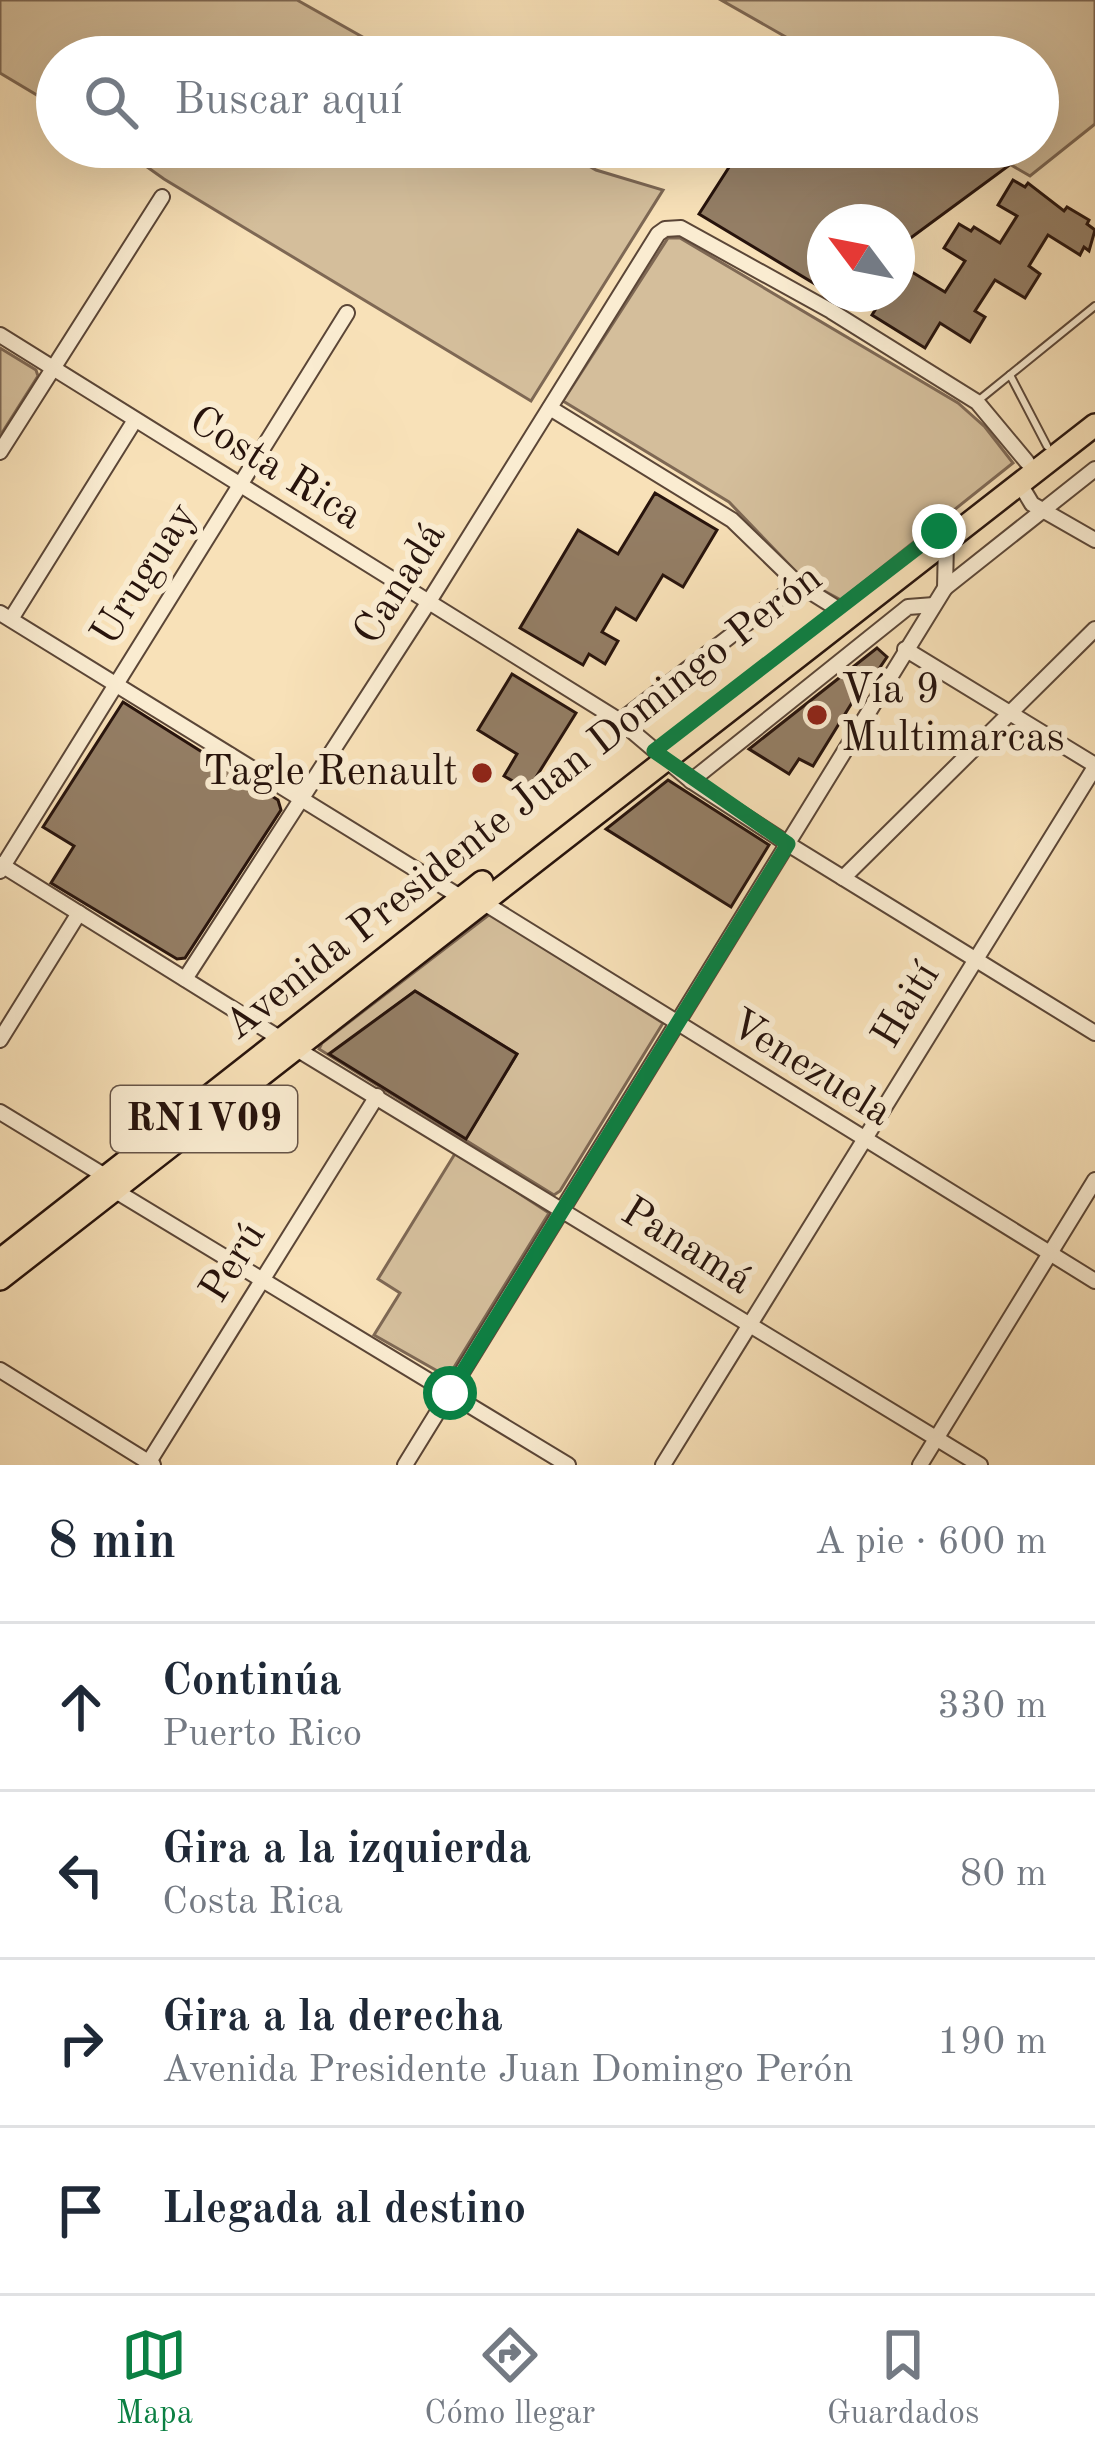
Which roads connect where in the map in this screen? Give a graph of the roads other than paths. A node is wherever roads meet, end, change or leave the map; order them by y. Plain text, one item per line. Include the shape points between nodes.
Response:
1 (162, 197) dead end
2 (1095, 306) edge
3 (347, 314) dead end
4 (0, 335) edge
5 (52, 369) junction
6 (1010, 375) junction
7 (976, 402) junction
8 (550, 408) junction
9 (1095, 408) edge
10 (135, 420) junction
11 (1095, 425) edge
12 (1047, 446) junction
13 (0, 452) edge
14 (1095, 469) edge
15 (1023, 472) junction
16 (239, 486) junction
17 (1044, 510) junction
18 (1095, 540) edge
19 (946, 542) junction
20 (798, 584) junction
21 (888, 587) junction
22 (945, 588) junction
23 (428, 603) junction
24 (934, 605) junction
25 (908, 608) junction
26 (838, 609) junction
27 (5, 616) edge
28 (1095, 629) edge
29 (905, 649) junction
30 (116, 685) junction
31 (1010, 713) junction
32 (620, 721) junction
33 (652, 748) junction
34 (1095, 766) edge
35 (691, 781) junction
36 (302, 800) junction
37 (788, 844) junction
38 (1, 867) edge
39 (843, 878) junction
40 (472, 899) junction
41 (79, 913) junction
42 (975, 958) junction
43 (185, 979) junction
44 (677, 1025) junction
45 (1095, 1033) edge
46 (0, 1040) edge
47 (288, 1044) junction
48 (376, 1096) junction
49 (0, 1112) edge
50 (863, 1141) junction
51 (1095, 1180) edge
52 (109, 1183) junction
53 (563, 1210) junction
54 (1050, 1253) junction
55 (0, 1260) edge
56 (263, 1279) junction
57 (0, 1280) edge
58 (1095, 1282) edge
59 (750, 1324) junction
60 (0, 1370) edge
61 (450, 1393) junction
62 (937, 1438) junction
63 (150, 1464) edge
64 (404, 1465) edge
65 (568, 1465) edge
66 (664, 1465) edge
67 (920, 1465) edge
68 (980, 1465) edge

1 - 5 street
2 - 6 lane
3 - 16 street, Uruguay
4 - 5 street, Costa Rica
5 - 10 street, Costa Rica
5 - 13 street
6 - 7 lane
6 - 12 lane
7 - 8 street, Canadá via 831,311 673,227 658,234
7 - 15 street
8 - 20 street via 732,520
8 - 23 street, Canadá
9 - 12 main road, Avenida Presidente Juan Domingo Perón / RN1V09
10 - 16 street, Costa Rica
10 - 27 street
11 - 15 main road, Avenida Presidente Juan Domingo Perón / RN1V09
12 - 15 main road, Avenida Presidente Juan Domingo Perón / RN1V09
14 - 17 street
15 - 17 street via 1032,504
15 - 19 main road, Avenida Presidente Juan Domingo Perón / RN1V09
15 - 26 main road, Avenida Presidente Juan Domingo Perón / RN1V09
16 - 23 street, Costa Rica
16 - 30 street, Uruguay
17 - 18 street
17 - 22 street
19 - 21 main road, Avenida Presidente Juan Domingo Perón / RN1V09
19 - 22 street
20 - 26 street
20 - 32 street
21 - 25 street
21 - 33 main road, Avenida Presidente Juan Domingo Perón / RN1V09
22 - 24 street
23 - 32 street, Costa Rica
23 - 36 street, Canadá
24 - 25 street
24 - 29 street
25 - 35 street
26 - 33 main road, Avenida Presidente Juan Domingo Perón / RN1V09
27 - 30 street, Venezuela
28 - 31 street
29 - 31 street
29 - 37 street
30 - 36 street, Venezuela
30 - 38 street, Uruguay
31 - 34 street
31 - 39 street
32 - 33 street, Costa Rica
33 - 35 street, Costa Rica
33 - 40 main road, Avenida Presidente Juan Domingo Perón / RN1V09
34 - 42 street, Haití
35 - 37 street, Costa Rica
36 - 40 street, Venezuela
36 - 43 street, Canadá
37 - 39 street, Costa Rica
37 - 44 street
38 - 41 street, Panamá
39 - 42 street, Costa Rica
40 - 44 street, Venezuela
40 - 47 main road, Avenida Presidente Juan Domingo Perón / RN1V09
41 - 43 street, Panamá
41 - 46 street
42 - 45 street, Costa Rica
42 - 50 street, Haití
43 - 47 street, Panamá
44 - 50 street, Venezuela
44 - 53 street
47 - 48 street, Panamá
47 - 52 main road, Avenida Presidente Juan Domingo Perón / RN1V09
48 - 53 street, Panamá
48 - 56 street, Perú
49 - 52 street
50 - 54 street, Venezuela
50 - 59 street, Haití
51 - 54 street
52 - 55 main road, Avenida Presidente Juan Domingo Perón / RN1V09
52 - 56 street
52 - 57 main road, Avenida Presidente Juan Domingo Perón / RN1V09
53 - 59 street, Panamá
53 - 61 street
54 - 58 street, Venezuela
54 - 62 street
56 - 61 street
56 - 63 street, Perú
59 - 62 street, Panamá
59 - 66 street, Haití
60 - 63 street
61 - 64 street
61 - 65 street
62 - 67 street
62 - 68 street, Panamá

